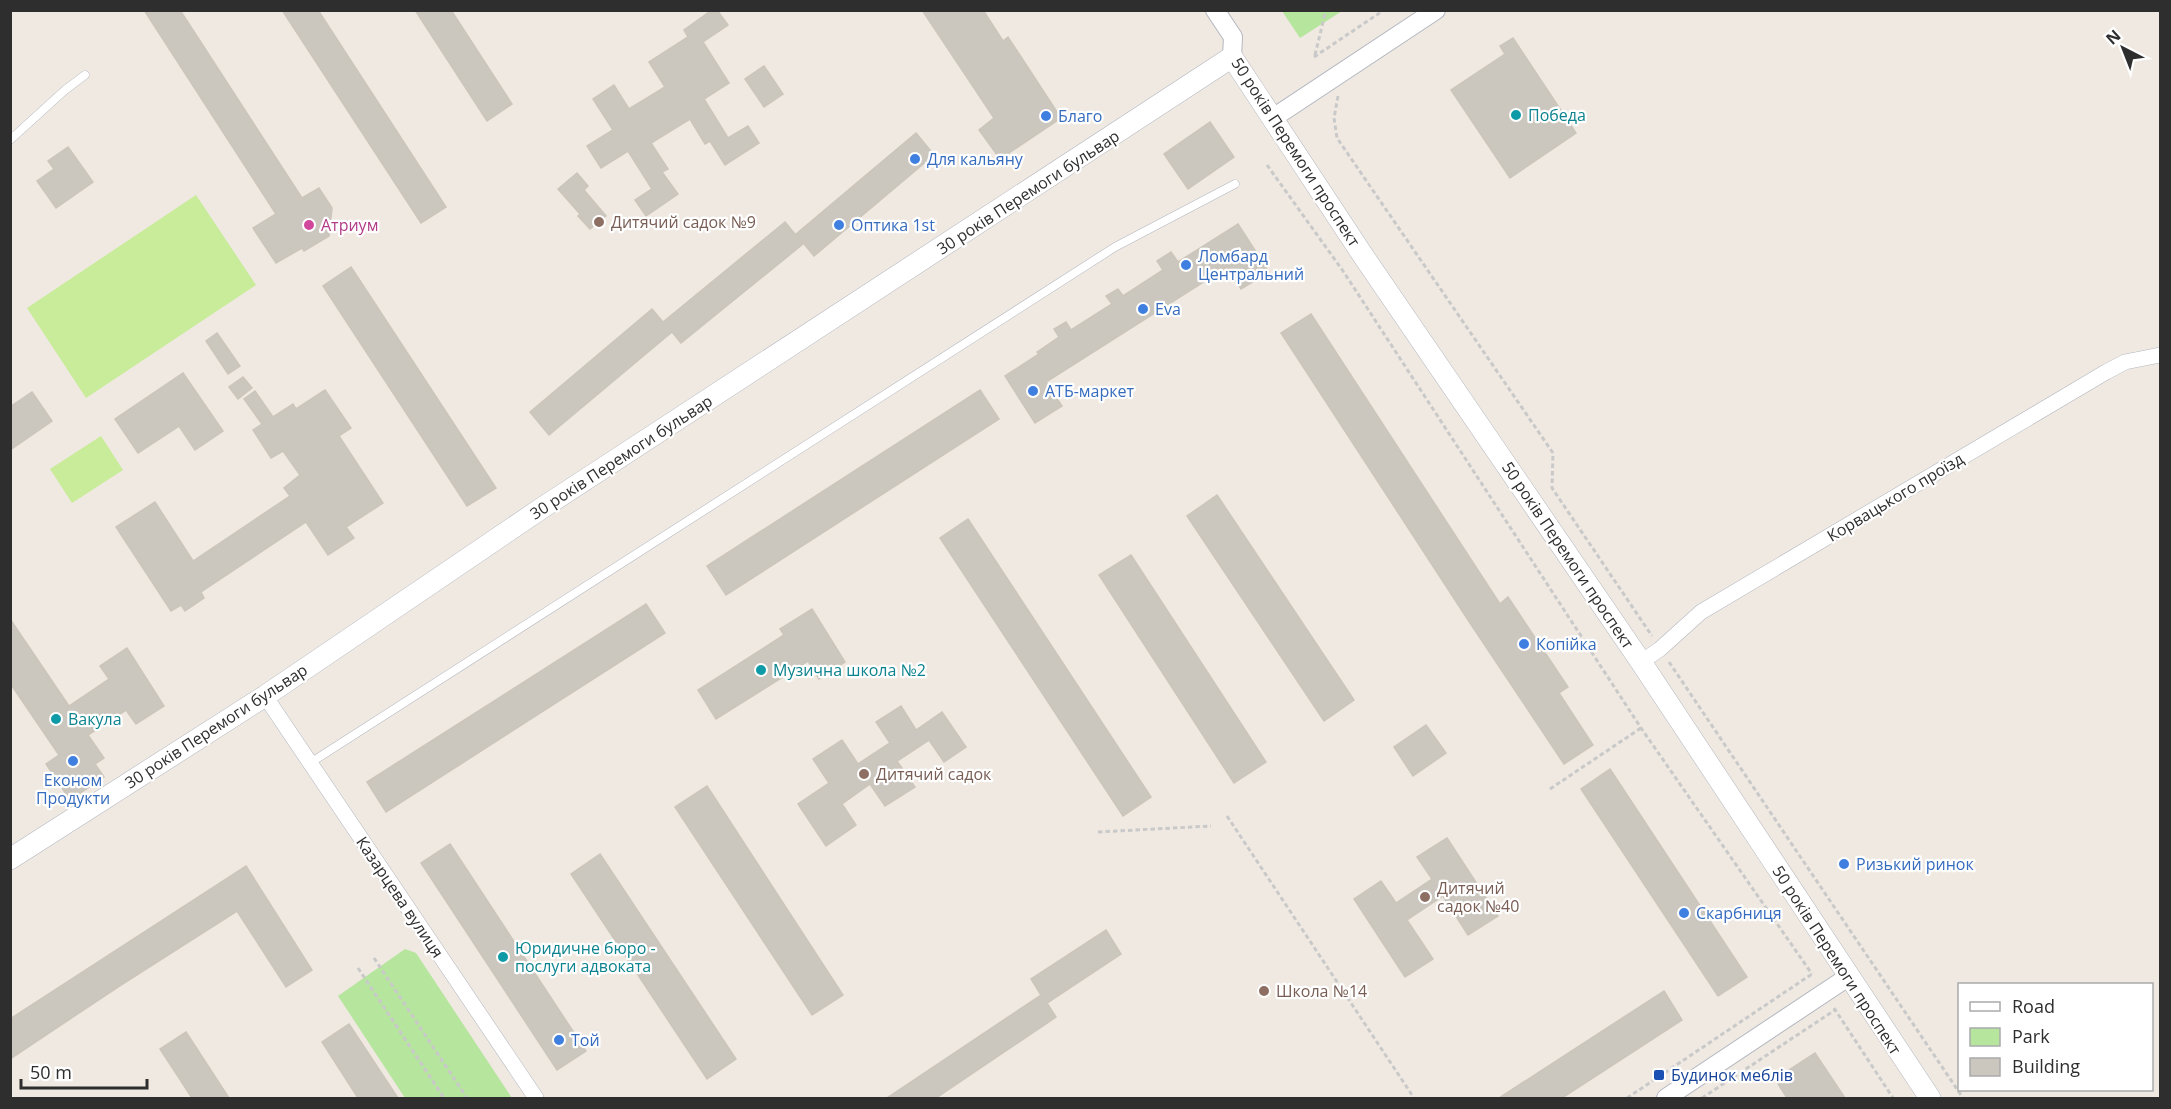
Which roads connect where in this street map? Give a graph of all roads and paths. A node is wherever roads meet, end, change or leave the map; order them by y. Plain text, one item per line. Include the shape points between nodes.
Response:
1 (1215, 10) edge
2 (1326, 10) edge
3 (1384, 10) edge
4 (1436, 10) edge
5 (1232, 57) junction
6 (85, 75) dead end
7 (1338, 94) dead end
8 (1274, 118) junction
9 (10, 140) edge
10 (1267, 165) dead end
11 (1235, 184) dead end
12 (2160, 355) edge
13 (1660, 649) junction
14 (1641, 662) junction
15 (265, 696) junction
16 (1641, 728) junction
17 (310, 763) junction
18 (1550, 789) dead end
19 (1227, 816) dead end
20 (1211, 826) dead end
21 (1098, 832) dead end
22 (10, 860) edge
23 (374, 958) dead end
24 (358, 968) dead end
25 (1812, 974) dead end
26 (1848, 976) junction
27 (1835, 1010) dead end
28 (1958, 1091) edge
29 (444, 1098) edge
30 (466, 1098) edge
31 (536, 1098) edge
32 (1414, 1098) edge
33 (1666, 1098) edge
34 (1702, 1098) edge
35 (1930, 1098) edge

1 - 5 street, 50 років Перемоги проспект via 1233,38
2 - 3 path via 1314,57
4 - 8 street
5 - 8 main road, 50 років Перемоги проспект
5 - 15 main road, 30 років Перемоги бульвар via 542,508
6 - 9 lane
7 - 13 path via 1334,118 1337,138 1553,453 1552,488
8 - 14 main road, 50 років Перемоги проспект via 1364,257
10 - 16 path via 1343,271
11 - 17 lane via 1115,247
12 - 13 street, Корвацького проїзд via 2125,362 2106,372 1701,612
13 - 14 street, Корвацького проїзд
13 - 28 path
14 - 26 main road, 50 років Перемоги проспект
15 - 17 street, Казарцева вулиця
15 - 22 main road, 30 років Перемоги бульвар
16 - 18 path
16 - 25 path
17 - 31 street, Казарцева вулиця
19 - 32 path
20 - 21 path
23 - 30 path
24 - 29 path
26 - 33 street
26 - 35 main road, 50 років Перемоги проспект
27 - 34 path

